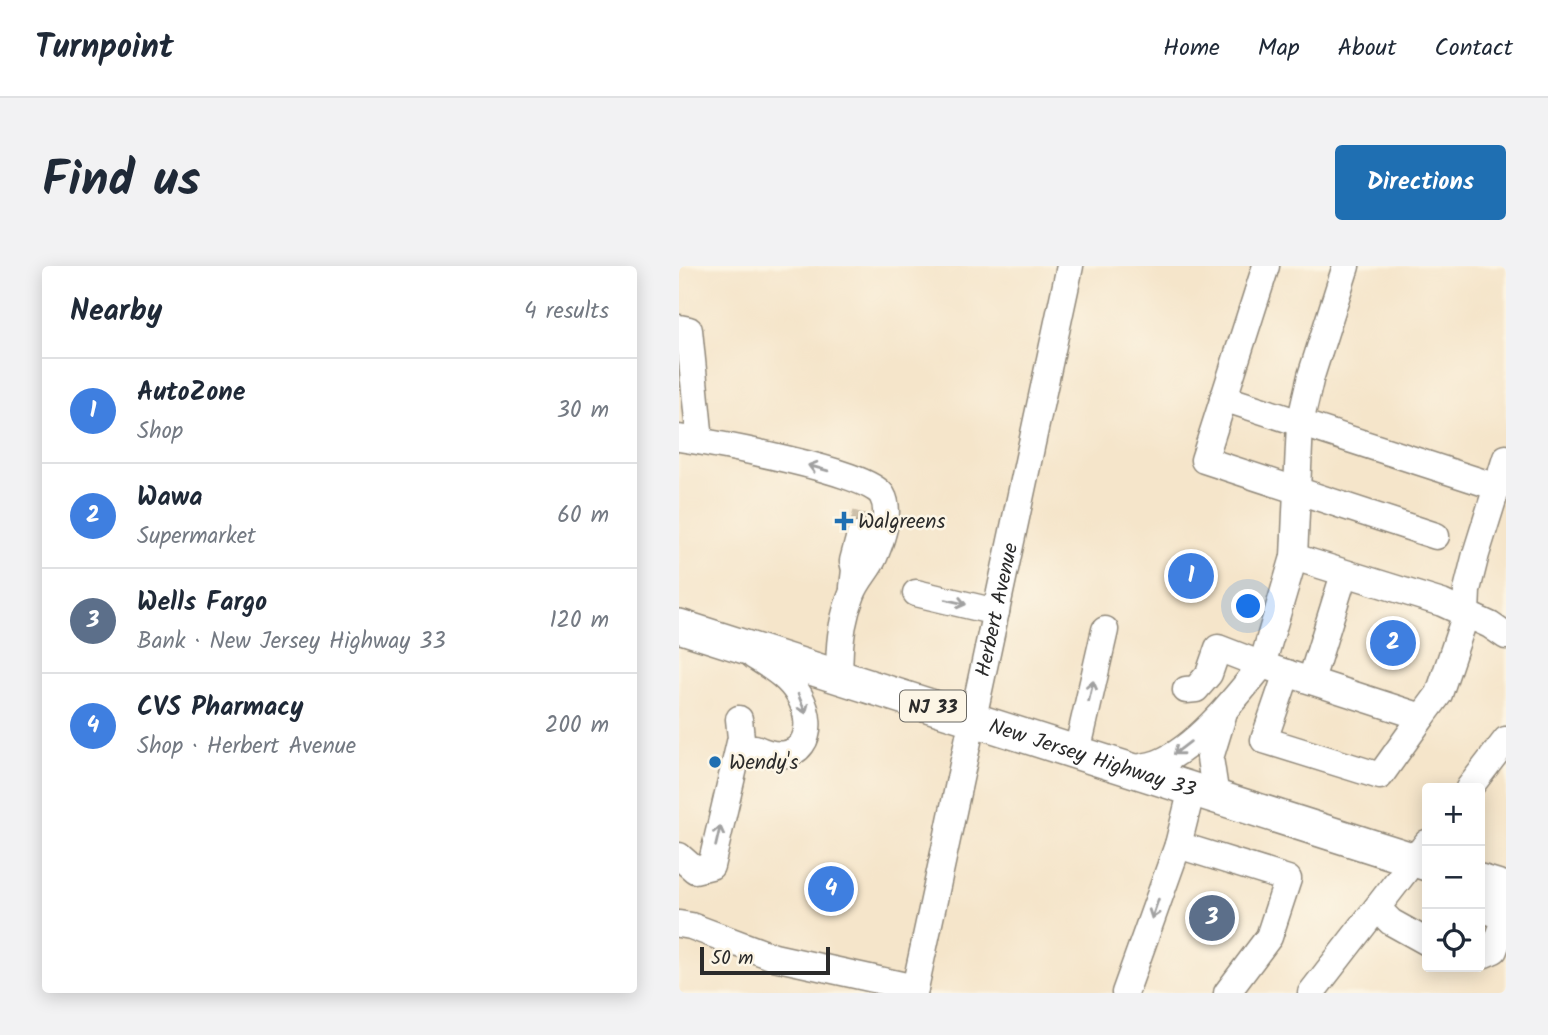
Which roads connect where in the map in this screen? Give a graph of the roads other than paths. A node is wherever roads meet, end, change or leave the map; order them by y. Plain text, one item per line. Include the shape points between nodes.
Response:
1 (1070, 266) edge
2 (1266, 266) edge
3 (1346, 266) edge
4 (679, 328) edge
5 (1223, 398) junction
6 (1300, 423) junction
7 (689, 439) edge
8 (1506, 458) edge
9 (865, 481) junction
10 (1497, 487) junction
11 (1297, 491) junction
12 (1436, 536) dead end
13 (1294, 557) junction
14 (1344, 574) junction
15 (852, 593) junction
16 (916, 593) dead end
17 (996, 612) junction
18 (1467, 614) junction
19 (679, 626) edge
20 (1105, 630) dead end
21 (1506, 636) edge
22 (735, 643) junction
23 (1287, 672) junction
24 (840, 677) junction
25 (1186, 690) dead end
26 (1224, 712) junction
27 (1422, 717) junction
28 (739, 719) dead end
29 (973, 719) junction
30 (1506, 740) edge
31 (755, 748) dead end
32 (1077, 752) junction
33 (1131, 769) junction
34 (1473, 783) edge
35 (1204, 793) junction
36 (1178, 845) junction
37 (679, 856) edge
38 (1422, 856) edge
39 (1422, 857) edge
40 (1485, 883) edge
41 (1506, 889) edge
42 (1377, 908) junction
43 (1483, 909) edge
44 (1506, 918) edge
45 (679, 924) edge
46 (1422, 934) edge
47 (1485, 954) edge
48 (914, 991) edge
49 (1125, 993) edge
50 (1227, 993) edge
51 (1311, 993) edge

1 - 17 street, Herbert Avenue
2 - 5 street
3 - 6 street
4 - 7 street via 689,330
5 - 6 street
5 - 11 street via 1204,460
6 - 10 street
6 - 11 street
9 -> 7 street
8 - 10 street
9 - 15 street via 870,504 853,561
9 - 15 street via 883,496 887,508 874,557
10 - 18 street via 1467,590
11 - 12 street
11 - 13 street
13 - 14 street
13 - 23 street
14 - 18 street
14 - 23 street
15 - 24 street via 839,637
16 -> 17 street
17 - 29 street, Herbert Avenue
18 - 21 street
18 - 27 street via 1439,694
19 - 22 main road, New Jersey Highway 33 / NJ 33
32 -> 20 street
22 - 24 main road, New Jersey Highway 33 / NJ 33
22 -> 31 street via 782,674 807,712 807,729 795,752 768,755
23 - 25 street via 1219,648 1209,674 1196,689
23 - 26 street
23 - 27 street
23 - 27 street via 1264,740 1380,776
24 - 29 main road, New Jersey Highway 33 / NJ 33
26 -> 33 street via 1179,751 1159,763
26 - 35 street
37 -> 28 street via 695,870 711,866 741,738
29 - 32 main road, New Jersey Highway 33 / NJ 33
29 - 48 street, Herbert Avenue
30 - 34 street
32 - 33 main road, New Jersey Highway 33 / NJ 33
33 - 35 main road, New Jersey Highway 33 / NJ 33
35 - 36 street
35 - 38 main road, New Jersey Highway 33 / NJ 33
36 -> 49 street
36 - 50 street via 1288,879 1269,937
39 - 42 street
40 - 41 main road
42 - 46 street via 1391,922
42 - 51 street
43 - 44 street
44 - 47 street via 1494,950
45 - 48 street via 774,957

